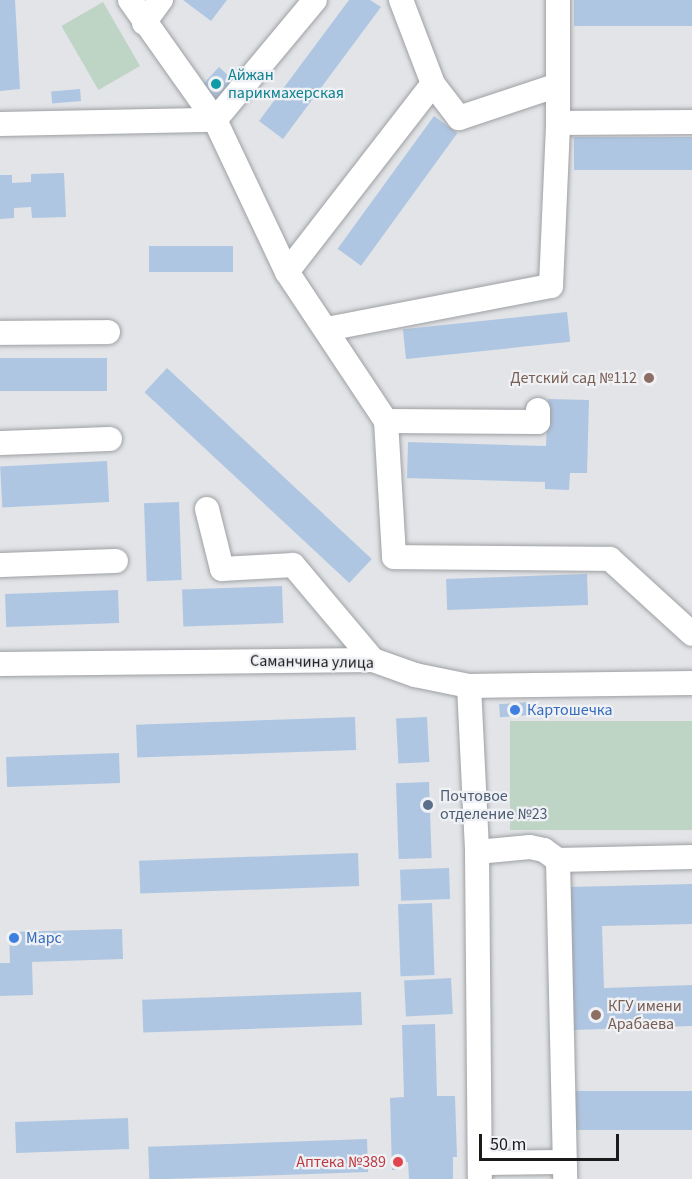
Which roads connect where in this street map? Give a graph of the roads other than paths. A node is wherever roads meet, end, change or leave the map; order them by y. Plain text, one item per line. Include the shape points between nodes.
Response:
1 (130, 0) edge
2 (161, 0) edge
3 (315, 0) edge
4 (400, 0) edge
5 (558, 0) edge
6 (144, 23) junction
7 (433, 84) junction
8 (558, 85) junction
9 (215, 120) junction
10 (692, 122) edge
11 (558, 123) junction
12 (0, 124) edge
13 (287, 272) junction
14 (327, 329) junction
15 (108, 332) dead end
16 (0, 333) edge
17 (538, 411) dead end
18 (386, 421) junction
19 (110, 439) dead end
20 (0, 443) edge
21 (207, 509) dead end
22 (116, 561) dead end
23 (0, 565) edge
24 (692, 634) edge
25 (374, 660) junction
26 (0, 664) edge
27 (692, 684) edge
28 (469, 686) junction
29 (477, 852) junction
30 (692, 857) edge
31 (558, 860) junction
32 (564, 1170) edge
33 (480, 1171) edge

1 - 6 street
2 - 6 street
3 - 9 street
4 - 7 street
5 - 8 street
6 - 9 street
7 - 8 street via 459,118
7 - 13 street
8 - 11 street
9 - 12 street
9 - 13 street
10 - 11 street
11 - 14 street via 551,286
13 - 14 street
14 - 18 street
15 - 16 street
17 - 18 street via 538,422
18 - 24 street via 394,557 610,559
19 - 20 street
21 - 25 street via 222,569 293,565
22 - 23 street
25 - 26 street, Саманчина улица
25 - 28 street, Саманчина улица via 415,675
27 - 28 street, Саманчина улица
28 - 29 street
29 - 31 street via 530,847 544,850
29 - 33 street
30 - 31 street
31 - 32 street
32 - 33 street

